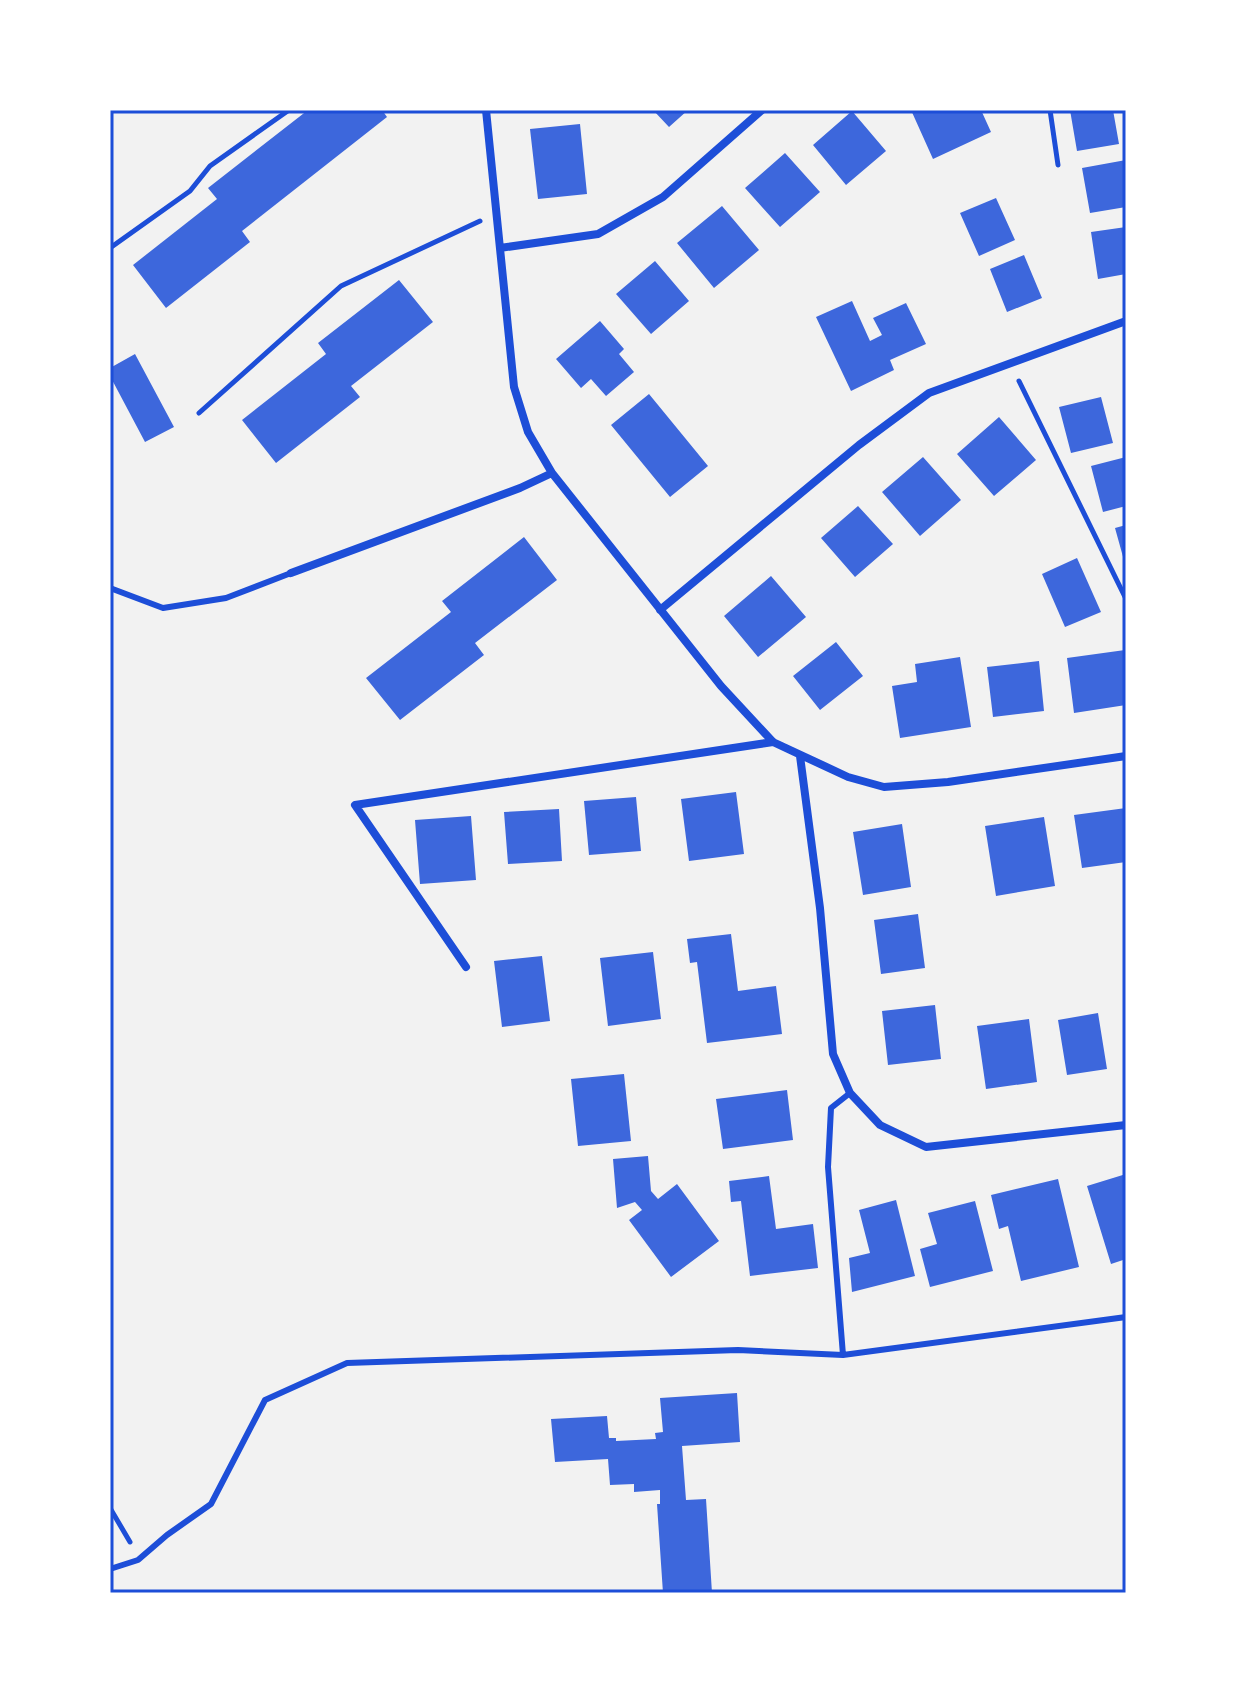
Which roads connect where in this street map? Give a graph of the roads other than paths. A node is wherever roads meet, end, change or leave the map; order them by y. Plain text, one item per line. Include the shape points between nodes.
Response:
1 (486, 110) edge
2 (762, 110) edge
3 (500, 248) junction
4 (1126, 321) edge
5 (552, 473) junction
6 (291, 573) joint
7 (110, 588) edge
8 (660, 610) junction
9 (773, 742) junction
10 (800, 756) junction
11 (1126, 756) edge
12 (466, 967) dead end
13 (850, 1093) junction
14 (1126, 1125) edge
15 (1126, 1317) edge
16 (843, 1355) junction
17 (110, 1569) edge

1 - 3 street
2 - 3 street via 663,197 598,234
3 - 5 street via 514,387 528,432
4 - 8 street via 929,393
5 - 6 street
5 - 8 street
6 - 7 lane via 226,598 163,608
8 - 9 street
9 - 10 street
9 - 12 street via 355,805
10 - 11 street via 884,787
10 - 13 street via 833,1054
13 - 14 street via 880,1125 926,1147
13 - 16 lane via 831,1108 828,1167
15 - 16 lane
16 - 17 lane via 738,1350 347,1363 265,1400 211,1504 138,1560

